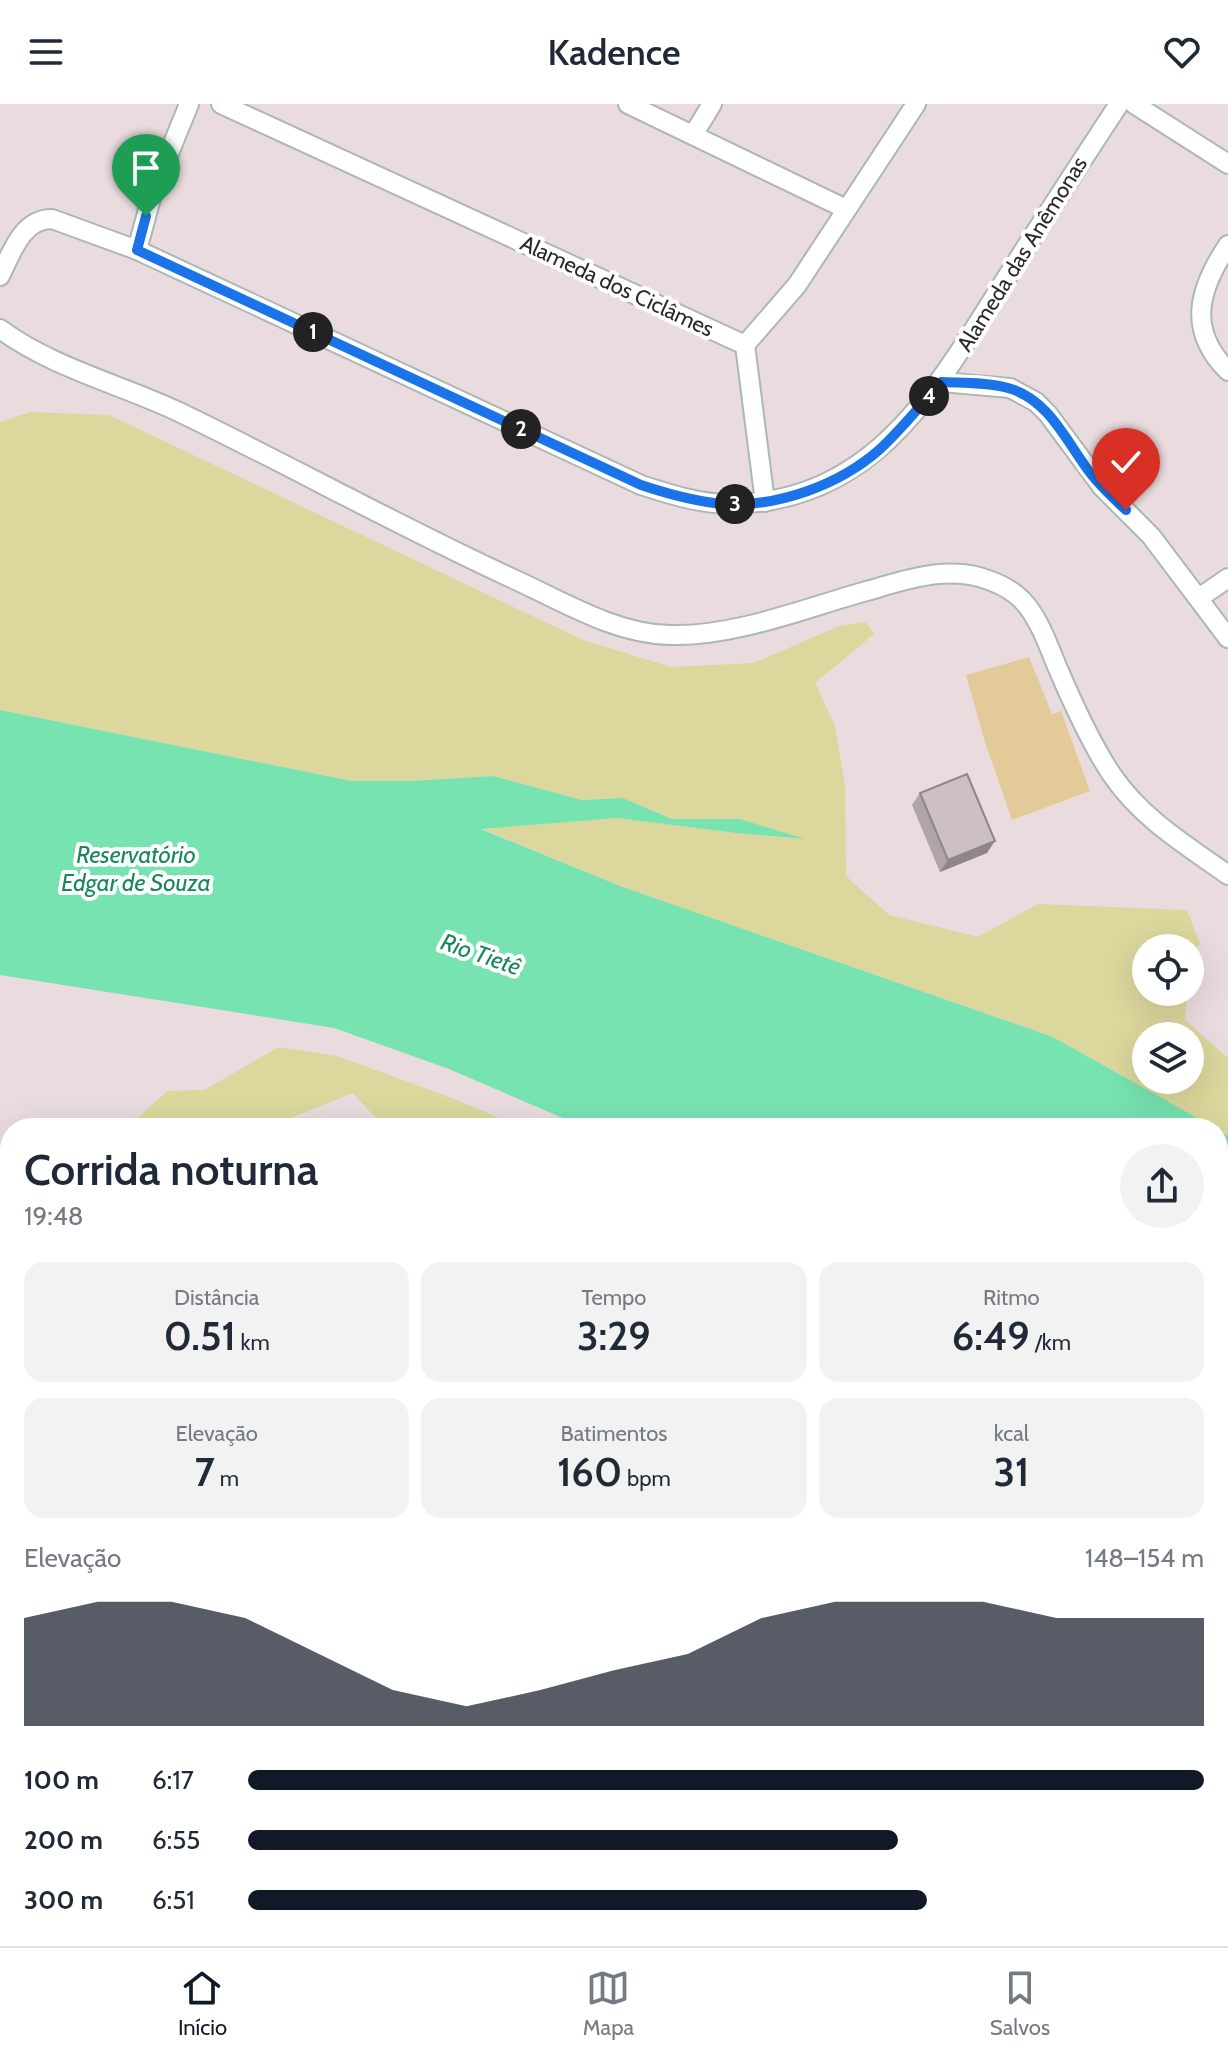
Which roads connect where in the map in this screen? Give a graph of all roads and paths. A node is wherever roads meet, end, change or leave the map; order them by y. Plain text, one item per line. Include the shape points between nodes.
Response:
1 (189, 104) edge
2 (221, 104) edge
3 (628, 104) edge
4 (712, 104) edge
5 (916, 104) edge
6 (1119, 104) edge
7 (1134, 104) edge
8 (693, 135) junction
9 (1228, 164) edge
10 (846, 209) junction
11 (1228, 245) edge
12 (137, 250) junction
13 (0, 276) edge
14 (0, 329) edge
15 (745, 345) junction
16 (1228, 371) edge
17 (941, 382) junction
18 (765, 502) junction
19 (1228, 578) edge
20 (1199, 598) junction
21 (1228, 638) edge
22 (1228, 875) edge

1 - 12 street via 152,195
2 - 15 street, Alameda dos Ciclâmes
3 - 8 street
4 - 8 street
5 - 10 street
6 - 17 street, Alameda das Anêmonas
7 - 9 street
8 - 10 street
10 - 15 street via 797,285
11 - 16 street via 1205,288 1201,314 1204,339
12 - 13 street, Alameda das Anêmonas via 42,219 26,229
12 - 18 street, Alameda das Anêmonas via 641,485 707,502
14 - 22 street via 497,572 603,621 639,631 716,632 929,576 968,574 1005,587 1035,618 1088,732 1132,801
15 - 18 street
17 - 18 street, Alameda das Anêmonas via 898,432 849,471
17 - 20 street via 1010,388 1036,402
19 - 20 street
20 - 21 street

